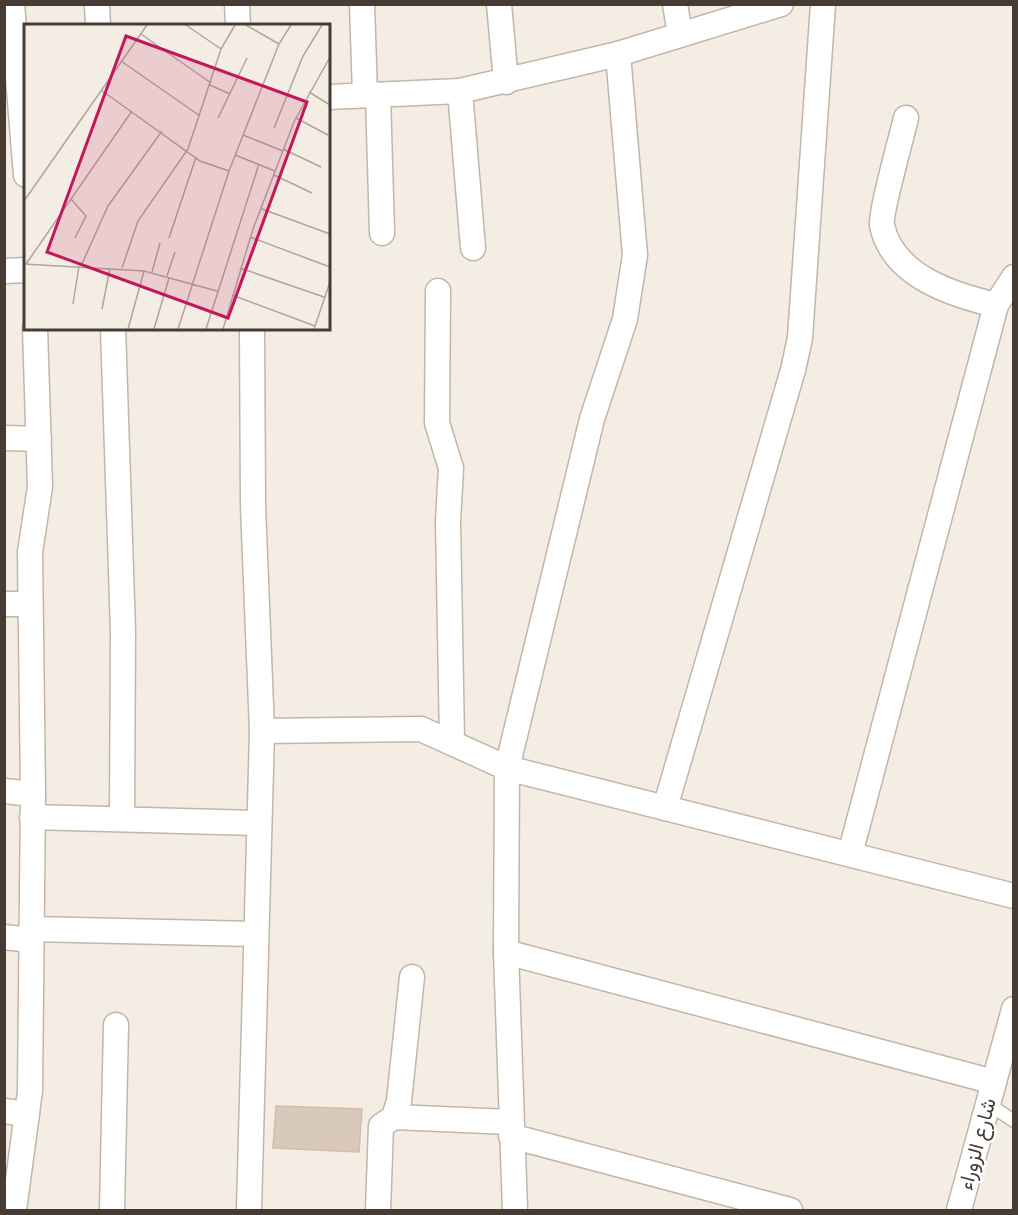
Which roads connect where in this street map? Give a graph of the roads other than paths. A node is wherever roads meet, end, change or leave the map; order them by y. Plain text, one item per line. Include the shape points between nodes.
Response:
1 (12, 4) edge
2 (97, 4) edge
3 (237, 4) edge
4 (362, 4) edge
5 (499, 4) edge
6 (675, 4) edge
7 (781, 4) edge
8 (823, 4) edge
9 (98, 24) edge
10 (238, 24) edge
11 (680, 35) junction
12 (618, 54) junction
13 (506, 82) junction
14 (460, 91) junction
15 (372, 95) junction
16 (330, 97) edge
17 (906, 118) dead end
18 (13, 120) edge
19 (24, 167) edge
20 (382, 233) dead end
21 (473, 248) dead end
22 (24, 270) edge
23 (4, 271) edge
24 (1014, 277) edge
25 (438, 291) dead end
26 (996, 305) junction
27 (35, 330) edge
28 (113, 330) edge
29 (252, 330) edge
30 (4, 438) edge
31 (39, 438) junction
32 (4, 604) edge
33 (30, 604) junction
34 (262, 731) junction
35 (452, 741) junction
36 (507, 768) junction
37 (4, 791) edge
38 (32, 806) junction
39 (665, 808) junction
40 (122, 819) junction
41 (259, 823) junction
42 (850, 854) junction
43 (1014, 896) edge
44 (255, 934) junction
45 (31, 935) junction
46 (4, 937) edge
47 (506, 952) junction
48 (412, 976) dead end
49 (1014, 1009) edge
50 (116, 1025) dead end
51 (991, 1093) junction
52 (16, 1112) edge
53 (394, 1117) junction
54 (1014, 1121) edge
55 (511, 1129) junction
56 (14, 1210) edge
57 (112, 1210) edge
58 (249, 1210) edge
59 (378, 1210) edge
60 (515, 1210) edge
61 (790, 1210) edge
62 (959, 1210) edge

1 - 18 street
2 - 9 street
3 - 10 street
4 - 15 street
5 - 13 street
6 - 11 street
7 - 11 street
8 - 39 street via 800,338
11 - 12 street
12 - 13 street
12 - 36 street via 634,255 625,319 592,419
13 - 14 street
14 - 15 street
14 - 21 street
15 - 16 street
15 - 20 street
17 - 26 street via 882,224 893,249 912,272 960,297
18 - 19 street
22 - 23 street
24 - 26 street
25 - 35 street via 437,423 451,468 448,521
26 - 42 street
27 - 31 street
28 - 40 street via 123,631
29 - 34 street via 253,506
30 - 31 street
31 - 33 street via 40,487 30,552
32 - 33 street
33 - 38 street
34 - 35 street via 422,729
34 - 41 street
35 - 36 street
36 - 39 street
36 - 47 street
37 - 38 street
38 - 40 street
38 - 45 street
39 - 42 street
40 - 41 street
41 - 44 street
42 - 43 street
44 - 45 street
44 - 58 street
45 - 46 street
45 - 52 street via 30,1091
47 - 51 street
47 - 55 street
48 - 53 street
49 - 51 street, شارع الزوراء
50 - 57 street
51 - 54 lane
51 - 62 street, شارع الزوراء
52 - 56 street
53 - 55 street
53 - 59 street via 381,1126
55 - 60 street
55 - 61 street

